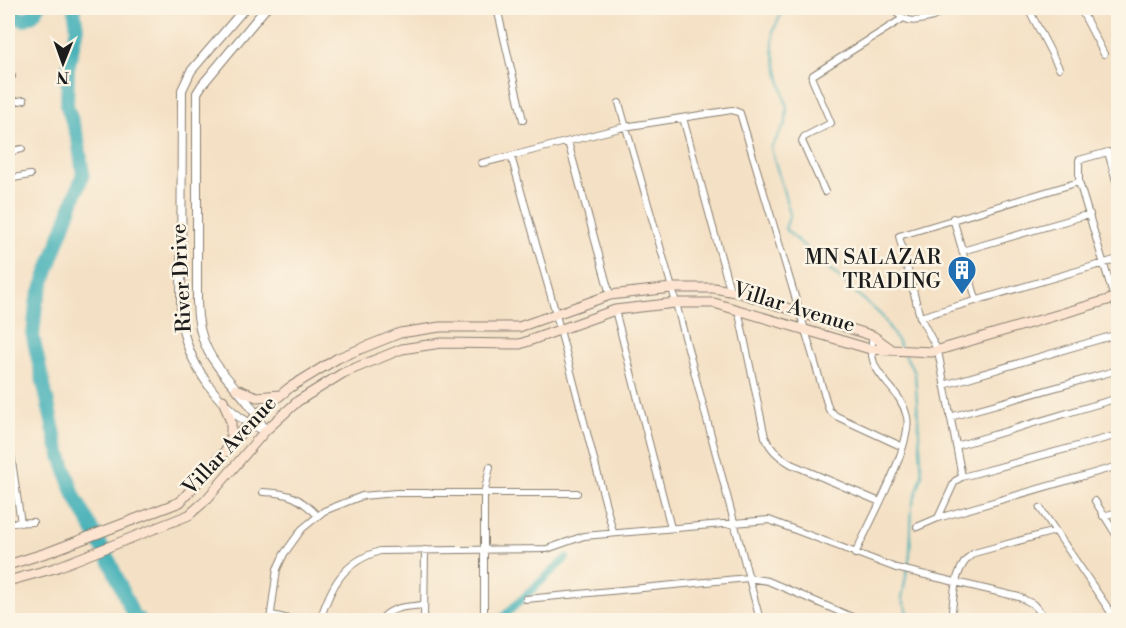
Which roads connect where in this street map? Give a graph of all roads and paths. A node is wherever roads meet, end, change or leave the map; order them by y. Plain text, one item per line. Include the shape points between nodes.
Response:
1 (245, 8) edge
2 (266, 8) edge
3 (496, 8) edge
4 (891, 8) edge
5 (935, 8) edge
6 (1028, 8) edge
7 (1080, 8) edge
8 (902, 19) junction
9 (1104, 54) dead end
10 (1059, 68) dead end
11 (24, 100) dead end
12 (8, 103) edge
13 (619, 103) dead end
14 (683, 118) junction
15 (523, 120) dead end
16 (624, 127) junction
17 (568, 142) junction
18 (22, 149) dead end
19 (8, 152) edge
20 (511, 156) junction
21 (482, 163) dead end
22 (30, 175) dead end
23 (8, 179) edge
24 (1079, 182) junction
25 (1119, 188) edge
26 (825, 192) dead end
27 (1089, 214) junction
28 (953, 218) junction
29 (962, 251) junction
30 (1119, 259) edge
31 (1104, 263) junction
32 (672, 288) junction
33 (730, 290) junction
34 (610, 295) junction
35 (1117, 298) edge
36 (976, 299) junction
37 (675, 303) junction
38 (738, 309) junction
39 (615, 310) junction
40 (1119, 311) edge
41 (800, 312) junction
42 (556, 315) junction
43 (920, 317) junction
44 (560, 330) junction
45 (806, 330) junction
46 (1119, 334) edge
47 (873, 336) junction
48 (870, 349) junction
49 (891, 349) junction
50 (935, 351) junction
51 (1119, 370) edge
52 (944, 385) junction
53 (236, 389) junction
54 (280, 395) junction
55 (1119, 398) edge
56 (223, 400) junction
57 (258, 414) junction
58 (950, 417) junction
59 (248, 424) junction
60 (265, 431) junction
61 (8, 434) edge
62 (1119, 435) edge
63 (231, 445) junction
64 (956, 446) junction
65 (903, 447) junction
66 (1119, 466) edge
67 (490, 467) dead end
68 (962, 477) junction
69 (263, 492) dead end
70 (577, 493) dead end
71 (484, 494) junction
72 (1095, 501) dead end
73 (880, 502) junction
74 (1040, 508) dead end
75 (1119, 512) edge
76 (318, 516) junction
77 (1103, 516) junction
78 (938, 518) junction
79 (33, 522) dead end
80 (735, 522) junction
81 (8, 523) edge
82 (21, 523) junction
83 (917, 527) dead end
84 (671, 528) junction
85 (1055, 531) junction
86 (613, 532) junction
87 (1119, 538) edge
88 (425, 550) junction
89 (484, 550) junction
90 (855, 554) junction
91 (8, 565) edge
92 (748, 578) junction
93 (957, 580) junction
94 (8, 581) edge
95 (526, 599) dead end
96 (424, 605) junction
97 (758, 617) edge
98 (271, 618) edge
99 (293, 621) edge
100 (320, 621) edge
101 (381, 621) edge
102 (424, 621) edge
103 (484, 621) edge
104 (751, 621) edge
105 (859, 621) edge
106 (951, 621) edge
107 (1047, 621) edge
108 (1116, 621) edge

1 - 56 street, River Drive via 188,76 181,104 183,330 200,373
2 - 53 street, River Drive via 206,79 197,97 198,321 208,355
3 - 15 street
4 - 8 street
5 - 8 street via 933,17
6 - 10 street
7 - 9 street
8 - 26 street via 813,75 831,123 802,141
11 - 12 street
13 - 16 street
14 - 16 street
14 - 33 street
14 - 41 street via 732,110 740,113
16 - 17 street
16 - 32 street
17 - 20 street
17 - 34 street
18 - 19 street
20 - 21 street
20 - 42 street
22 - 23 street
24 - 25 street via 1080,158 1108,152
24 - 27 street
24 - 28 street
27 - 29 street
27 - 31 street
28 - 29 street
28 - 43 street via 899,236
29 - 36 street
30 - 31 street
31 - 35 street
31 - 36 street
32 - 33 main road, Villar Avenue
32 - 34 main road, Villar Avenue
32 - 37 street
33 - 41 main road, Villar Avenue
34 - 42 main road, Villar Avenue
35 - 40 street
35 - 50 main road
36 - 43 street
37 - 38 main road, Villar Avenue via 714,303
37 - 39 main road, Villar Avenue
37 - 80 street
38 - 45 main road, Villar Avenue
38 - 73 street via 770,446 790,464
39 - 44 main road, Villar Avenue
39 - 84 street
41 - 45 street
41 - 47 main road, Villar Avenue
42 - 44 street
42 - 54 main road, Villar Avenue via 519,327 440,327 400,333 316,369
43 - 50 street
44 - 60 main road, Villar Avenue via 520,344 441,343 402,349 325,382
44 - 86 street
45 - 48 main road, Villar Avenue
45 - 65 street via 832,414
46 - 52 street
47 - 48 street
47 - 49 main road, Villar Avenue
48 - 49 main road, Villar Avenue
48 - 65 street via 878,372 905,409 908,425
49 - 50 main road
50 - 52 street
51 - 58 street
52 - 58 street
53 - 54 main road via 257,397
53 - 57 street, River Drive
54 - 57 main road, Villar Avenue
55 - 64 street
56 - 59 street, River Drive
56 - 63 main road via 231,422
57 - 59 main road, Villar Avenue
57 - 60 street, River Drive
58 - 64 street
59 - 60 street, River Drive
59 - 63 main road, Villar Avenue
60 - 94 main road, Villar Avenue via 196,510 55,568
61 - 82 street
62 - 68 street
63 - 91 main road, Villar Avenue via 186,497
64 - 68 street
65 - 73 street
66 - 78 street
67 - 71 street
68 - 78 street via 955,481
69 - 76 street via 302,500
70 - 71 street
71 - 76 street via 362,496
71 - 89 street
72 - 77 street
73 - 90 street
74 - 85 street
75 - 77 street
76 - 98 street via 302,529 284,554 273,583
77 - 87 street
78 - 83 street
79 - 82 street
80 - 84 street
80 - 90 street via 776,520
80 - 92 street
81 - 82 street
84 - 86 street
85 - 93 street via 974,553 962,562
85 - 108 street
86 - 89 street via 574,538 547,549
88 - 89 street
88 - 96 street
88 - 100 street via 380,551 352,563 334,582
89 - 103 street
90 - 93 street via 896,568
92 - 95 street
92 - 97 street
92 - 105 street via 768,580
93 - 106 street
93 - 107 street via 1019,597 1033,604
96 - 101 street via 386,613
96 - 102 street
97 - 104 street
98 - 99 street

